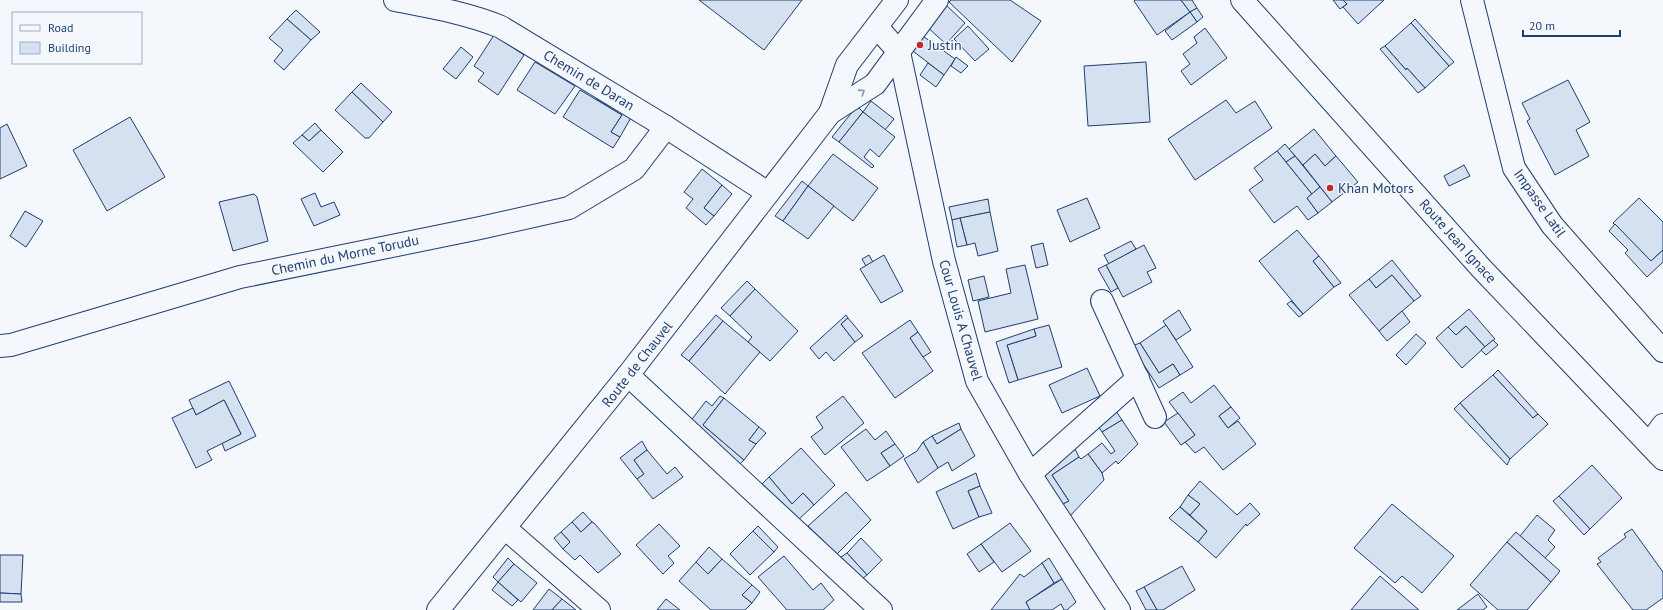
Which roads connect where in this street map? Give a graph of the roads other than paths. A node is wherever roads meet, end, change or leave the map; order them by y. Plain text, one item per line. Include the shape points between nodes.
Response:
1 (395, 0) edge
2 (897, 0) edge
3 (937, 0) edge
4 (1242, 0) edge
5 (1472, 0) edge
6 (877, 27) junction
7 (899, 52) junction
8 (830, 113) junction
9 (666, 127) junction
10 (768, 193) junction
11 (1102, 301) dead end
12 (0, 346) edge
13 (1663, 351) edge
14 (628, 375) junction
15 (1138, 378) junction
16 (1155, 417) dead end
17 (1663, 425) edge
18 (1656, 452) edge
19 (1030, 474) junction
20 (505, 528) junction
21 (438, 610) edge
22 (599, 610) edge
23 (881, 610) edge
24 (1119, 610) edge

1 - 9 street, Chemin de Daran via 453,11 501,27
2 - 6 street, Route de Chauvel
3 - 7 street, Route de Chauvel
4 - 18 street, Route Jean Ignace via 1481,268
5 - 13 street, Impasse Latil via 1514,168 1552,225
6 - 7 street, Cour Louis A Chauvel
6 - 8 street, Route de Chauvel via 847,65
8 -> 7 street, Route de Chauvel via 875,84
7 - 19 street, Cour Louis A Chauvel via 944,261 977,381
8 - 10 street, Route de Chauvel
9 - 10 street, Chemin de Daran
9 - 12 street, Chemin du Morne Torudu via 634,169 569,208 240,277 18,343
10 - 14 street, Route de Chauvel
11 - 15 street
14 - 20 street, Route de Chauvel
14 - 23 street
15 - 16 street
15 - 19 street
17 - 18 street
19 - 24 street, Cour Louis A Chauvel
20 - 21 street, Route de Chauvel
20 - 22 street

